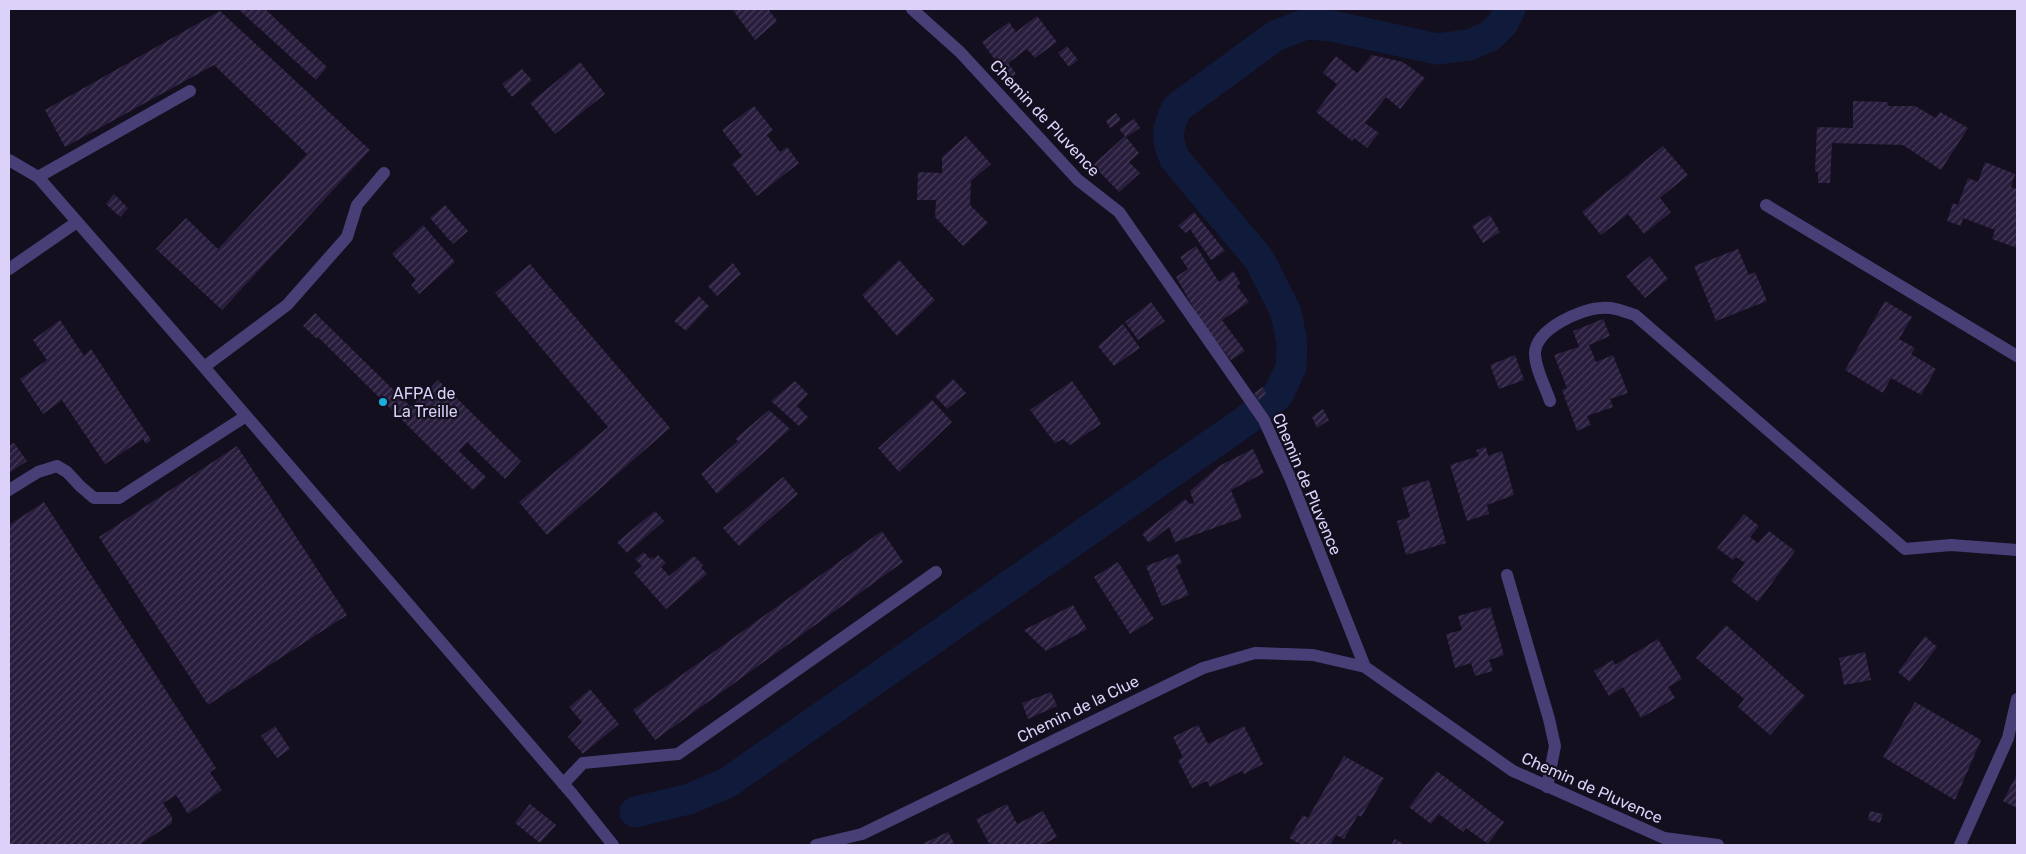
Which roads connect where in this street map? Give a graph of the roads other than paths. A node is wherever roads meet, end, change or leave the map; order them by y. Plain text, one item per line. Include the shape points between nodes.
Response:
1 (912, 9) edge
2 (190, 91) dead end
3 (9, 160) edge
4 (384, 173) dead end
5 (38, 177) junction
6 (1766, 205) dead end
7 (77, 222) junction
8 (9, 269) edge
9 (2017, 356) edge
10 (204, 367) junction
11 (1550, 400) dead end
12 (246, 416) junction
13 (9, 490) edge
14 (2017, 550) edge
15 (936, 572) dead end
16 (1507, 575) dead end
17 (1366, 667) junction
18 (2017, 699) edge
19 (563, 784) junction
20 (1547, 788) junction
21 (613, 845) edge
22 (816, 845) edge
23 (1718, 845) edge
24 (1960, 845) edge

1 - 17 street, Chemin de Pluvence via 960,52 1078,180 1119,212 1264,420
2 - 5 street
3 - 5 street
4 - 10 street via 356,205 347,237 287,305
5 - 7 street
6 - 9 street
7 - 8 street
7 - 10 street
10 - 12 street
11 - 14 street via 1535,352 1542,337 1556,323 1598,308 1615,308 1635,314 1905,549 1951,545
12 - 13 street via 118,498 94,498 57,466 38,472
12 - 19 street
15 - 19 street via 678,754 583,763
16 - 20 street via 1555,746
17 - 20 street, Chemin de Pluvence via 1513,771
17 - 22 street, Chemin de la Clue via 1313,655 1255,653 1203,668 862,834
18 - 24 street via 2008,738
19 - 21 street
20 - 23 street, Chemin de Pluvence via 1664,838

